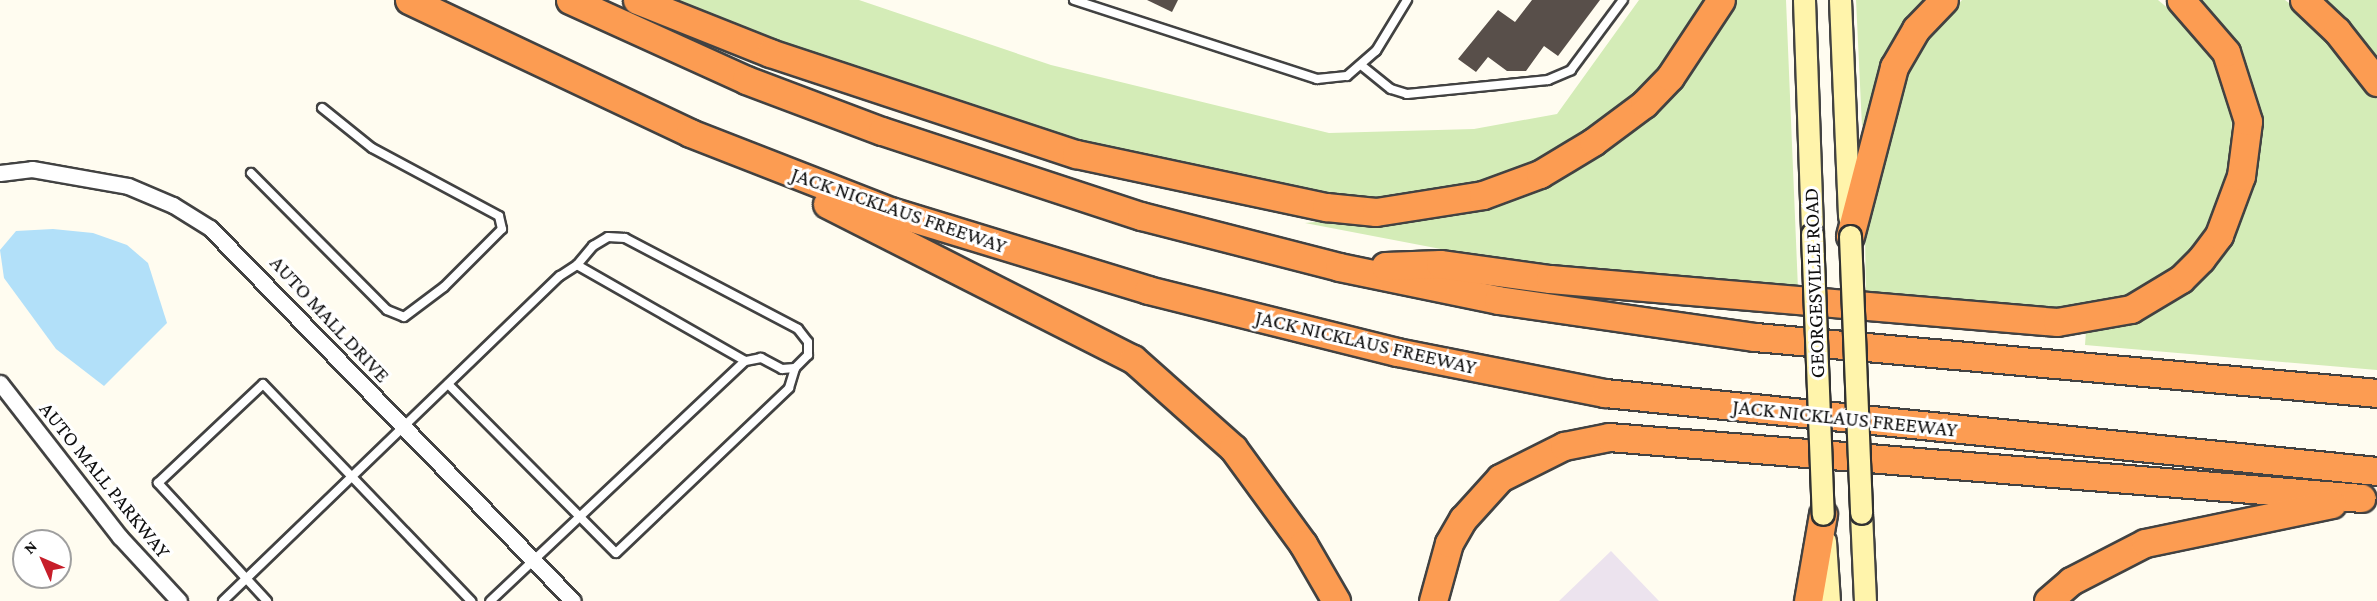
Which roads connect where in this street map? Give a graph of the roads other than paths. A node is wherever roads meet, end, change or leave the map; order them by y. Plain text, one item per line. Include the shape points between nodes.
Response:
1 (409, 0) edge
2 (570, 0) edge
3 (638, 0) edge
4 (1074, 0) edge
5 (1407, 0) edge
6 (1623, 0) edge
7 (1722, 0) edge
8 (1804, 0) edge
9 (1840, 0) edge
10 (1944, 0) edge
11 (2181, 0) edge
12 (2304, 0) edge
13 (1361, 64) junction
14 (2377, 82) edge
15 (322, 108) dead end
16 (699, 137) junction
17 (0, 173) edge
18 (251, 173) dead end
19 (1850, 236) junction
20 (577, 265) junction
21 (1339, 267) junction
22 (745, 361) junction
23 (795, 368) junction
24 (0, 383) edge
25 (448, 384) junction
26 (2377, 393) edge
27 (403, 427) junction
28 (2377, 471) edge
29 (353, 478) junction
30 (2370, 499) edge
31 (1823, 514) junction
32 (579, 517) junction
33 (534, 560) junction
34 (246, 579) junction
35 (179, 601) edge
36 (222, 601) edge
37 (267, 601) edge
38 (471, 601) edge
39 (490, 601) edge
40 (573, 601) edge
41 (1336, 601) edge
42 (1434, 601) edge
43 (1808, 601) edge
44 (1829, 601) edge
45 (1865, 601) edge
46 (2048, 601) edge

1 - 16 highway, JACK NICKLAUS FREEWAY via 496,45
2 - 21 highway via 746,80 892,135 1141,216
3 - 7 highway via 770,53 1076,154 1326,207 1376,212 1483,195 1540,174 1593,142 1644,104 1670,77
4 - 13 lane via 1317,79 1347,76
5 - 13 lane via 1376,51
6 - 13 lane via 1571,70 1548,81 1407,94 1391,89
8 - 31 main road, GEORGESVILLE ROAD, bridge
9 - 19 main road, GEORGESVILLE ROAD
10 - 19 highway via 1916,29 1894,67
11 - 21 highway via 2226,52 2248,121 2241,176 2219,235 2201,259 2181,279 2131,309 2057,322 1550,279 1440,264
12 - 14 highway via 2337,31
15 - 18 lane via 372,148 499,216 502,229 444,287 404,317 387,310
16 - 28 highway, JACK NICKLAUS FREEWAY via 890,211 986,243 1148,290 1397,352 1605,393
16 - 41 highway via 1133,359 1233,448 1303,544
17 - 27 street, AUTO MALL DRIVE via 32,169 107,182 173,205 210,228
19 - 45 main road, GEORGESVILLE ROAD, bridge
20 - 22 lane
20 - 23 lane via 600,242 625,238 798,328 808,342 808,355
20 - 25 lane
21 - 26 highway via 1498,300 1711,332
22 - 23 lane via 761,358 783,369
22 - 32 lane
23 - 32 lane via 789,388 616,553
24 - 35 street, AUTO MALL PARKWAY via 120,537
25 - 27 lane
25 - 32 lane
27 - 29 lane
27 - 33 street, AUTO MALL DRIVE
29 - 34 lane
29 - 34 lane via 263,384 158,483
29 - 38 lane
30 - 42 highway via 1609,437 1564,446 1522,464 1494,484 1449,543
30 - 46 highway via 2145,543 2071,581
31 - 43 highway
31 - 44 main road, GEORGESVILLE ROAD
32 - 33 lane
33 - 39 lane
33 - 40 street, AUTO MALL DRIVE
34 - 36 lane
34 - 37 lane

